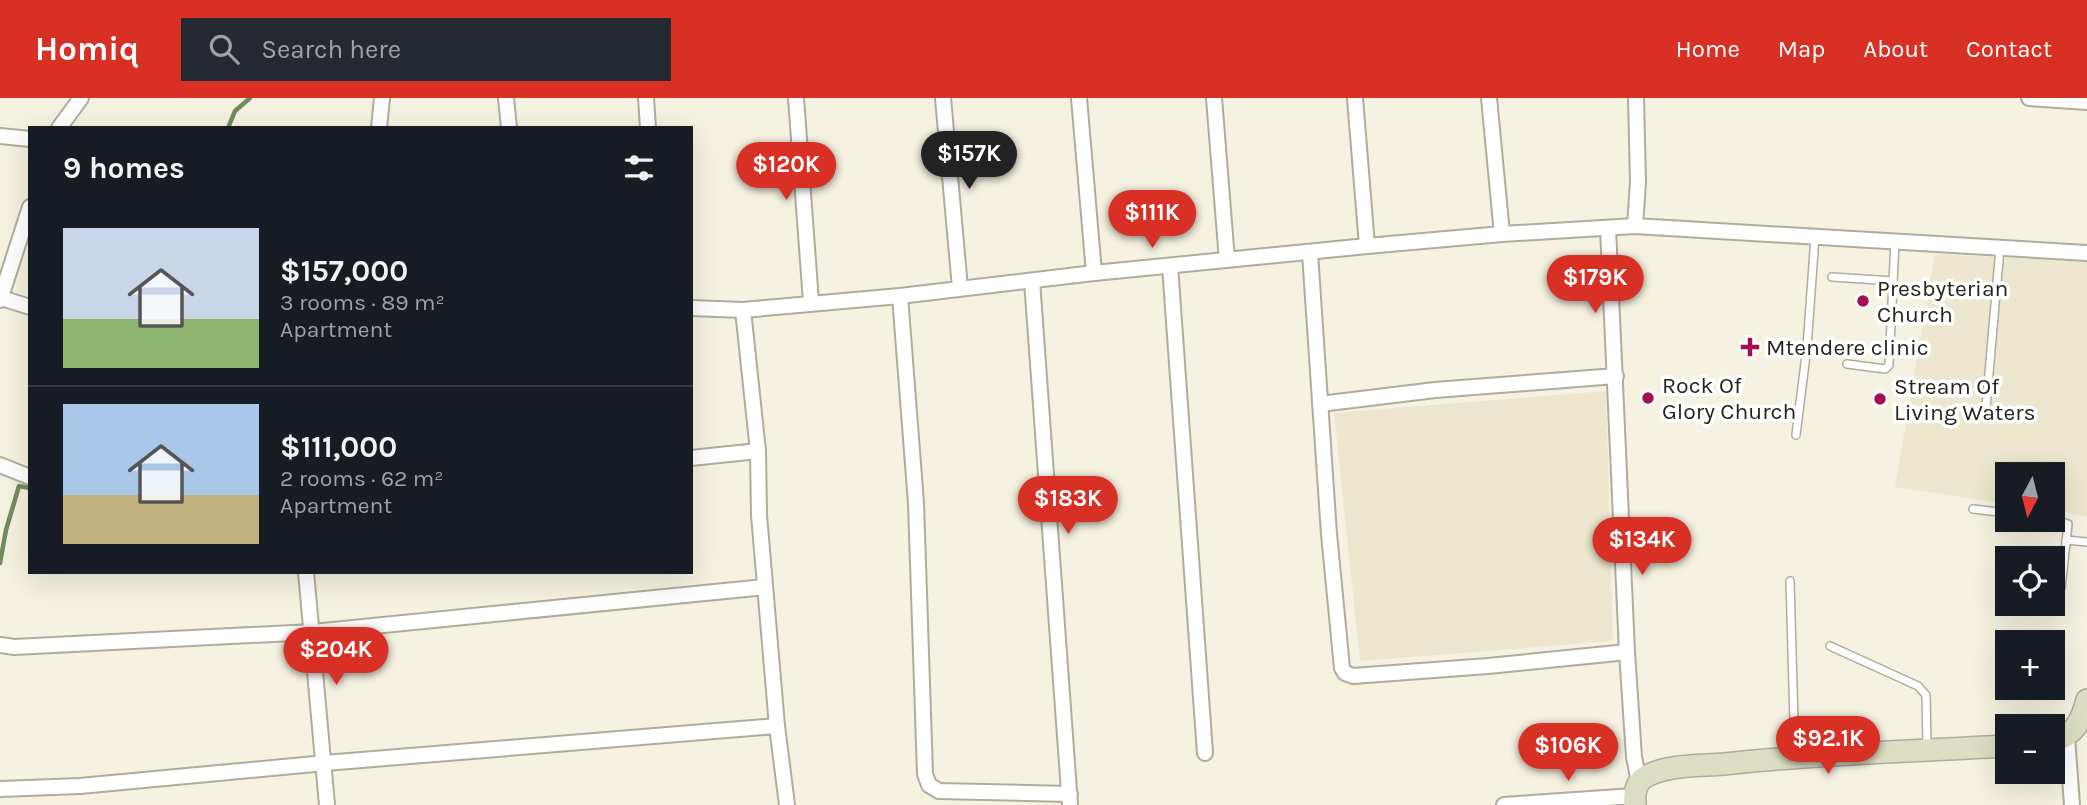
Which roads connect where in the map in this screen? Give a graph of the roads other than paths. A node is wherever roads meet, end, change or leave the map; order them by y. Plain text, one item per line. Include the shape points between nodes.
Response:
1 (81, 98) edge
2 (382, 98) edge
3 (506, 98) edge
4 (646, 98) edge
5 (796, 98) edge
6 (943, 98) edge
7 (1079, 98) edge
8 (1214, 98) edge
9 (1355, 98) edge
10 (1489, 98) edge
11 (1636, 98) edge
12 (2029, 98) edge
13 (2087, 102) edge
14 (60, 126) edge
15 (379, 126) edge
16 (509, 126) edge
17 (649, 126) edge
18 (0, 136) edge
19 (28, 139) edge
20 (28, 213) edge
21 (1635, 226) junction
22 (1608, 228) junction
23 (1502, 234) junction
24 (1815, 236) junction
25 (1895, 242) junction
26 (1367, 246) junction
27 (2000, 248) junction
28 (1310, 253) junction
29 (2087, 253) edge
30 (1227, 260) junction
31 (1170, 265) junction
32 (1094, 273) junction
33 (1832, 277) dead end
34 (1032, 281) junction
35 (1893, 281) junction
36 (960, 288) junction
37 (900, 296) junction
38 (0, 299) edge
39 (811, 302) junction
40 (28, 306) edge
41 (693, 309) edge
42 (743, 310) junction
43 (1847, 364) dead end
44 (1616, 376) junction
45 (1320, 404) junction
46 (1986, 407) dead end
47 (1796, 435) dead end
48 (758, 451) junction
49 (693, 458) edge
50 (0, 465) edge
51 (28, 476) edge
52 (1973, 509) dead end
53 (1995, 512) edge
54 (2065, 523) edge
55 (2066, 540) junction
56 (2087, 542) edge
57 (2065, 550) edge
58 (306, 574) edge
59 (1790, 581) dead end
60 (765, 587) junction
61 (313, 632) junction
62 (0, 645) edge
63 (1830, 646) dead end
64 (1627, 652) junction
65 (2087, 700) edge
66 (777, 726) junction
67 (2070, 736) edge
68 (1995, 747) edge
69 (1927, 750) junction
70 (1205, 753) dead end
71 (1795, 757) junction
72 (324, 763) junction
73 (0, 789) edge
74 (1636, 795) edge
75 (1070, 799) edge
76 (327, 805) edge
77 (787, 805) edge
78 (1504, 805) edge
79 (2072, 805) edge

1 - 14 street
2 - 15 street
3 - 16 street
4 - 17 street
5 - 39 street
6 - 36 street
7 - 32 street
8 - 30 street
9 - 26 street
10 - 23 street
11 - 21 street
12 - 13 street
18 - 19 street
20 - 38 street
21 - 22 street
21 - 24 street
22 - 23 street
22 - 44 street
23 - 26 street
24 - 25 street
24 - 47 lane
25 - 27 street
25 - 35 lane
26 - 28 street
27 - 29 street
27 - 46 lane
28 - 30 street
28 - 45 street
30 - 31 street
31 - 32 street
31 - 70 street
32 - 34 street
33 - 35 lane
34 - 36 street
34 - 75 street
35 - 43 lane via 1889,365 1885,369
36 - 37 street
37 - 39 street
37 - 75 street via 916,503 925,774 929,785 939,791
38 - 40 street
39 - 42 street
41 - 42 street
42 - 48 street
44 - 45 street
44 - 64 street
45 - 64 street via 1345,673 1474,667
48 - 49 street
48 - 60 street
50 - 51 street
52 - 53 lane
54 - 55 lane
55 - 56 lane
55 - 57 lane
58 - 61 street
59 - 71 lane
60 - 61 street
60 - 66 street
61 - 62 street
61 - 72 street
63 - 69 lane via 1918,686 1926,695
64 - 74 street
65 - 67 main road
66 - 72 street
66 - 77 street
67 - 79 street
68 - 69 main road
69 - 71 main road
71 - 74 main road via 1651,774
72 - 73 street
72 - 76 street
74 - 78 street

